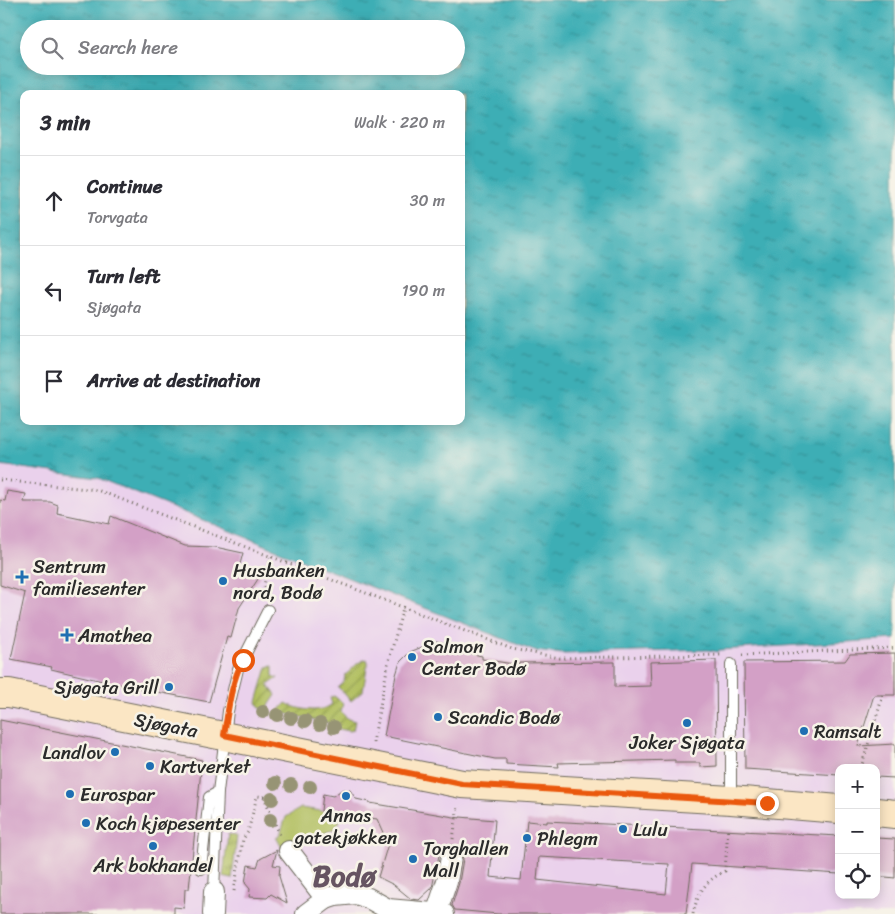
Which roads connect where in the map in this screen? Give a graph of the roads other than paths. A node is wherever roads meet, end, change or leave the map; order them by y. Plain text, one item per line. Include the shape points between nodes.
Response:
1 (268, 610) road end
2 (728, 659) road end
3 (0, 693) edge
4 (224, 735) junction
5 (218, 792) junction
6 (731, 800) junction
7 (835, 809) edge
8 (880, 812) edge
9 (895, 814) edge
10 (284, 843) road end
11 (451, 857) road end
12 (201, 869) dead end
13 (214, 892) joint
14 (326, 899) junction
15 (213, 914) edge
16 (306, 914) edge
17 (439, 914) edge

1 - 4 lane via 238,669
2 - 6 lane
3 - 4 street, Sjøgata
4 - 5 lane
4 - 6 street, Sjøgata via 462,784
5 - 12 lane via 209,797
5 - 13 lane
6 - 7 street, Sjøgata
8 - 9 street
10 - 14 street
11 - 17 street
13 - 15 street
14 - 16 street
14 - 17 street via 356,894 388,909

